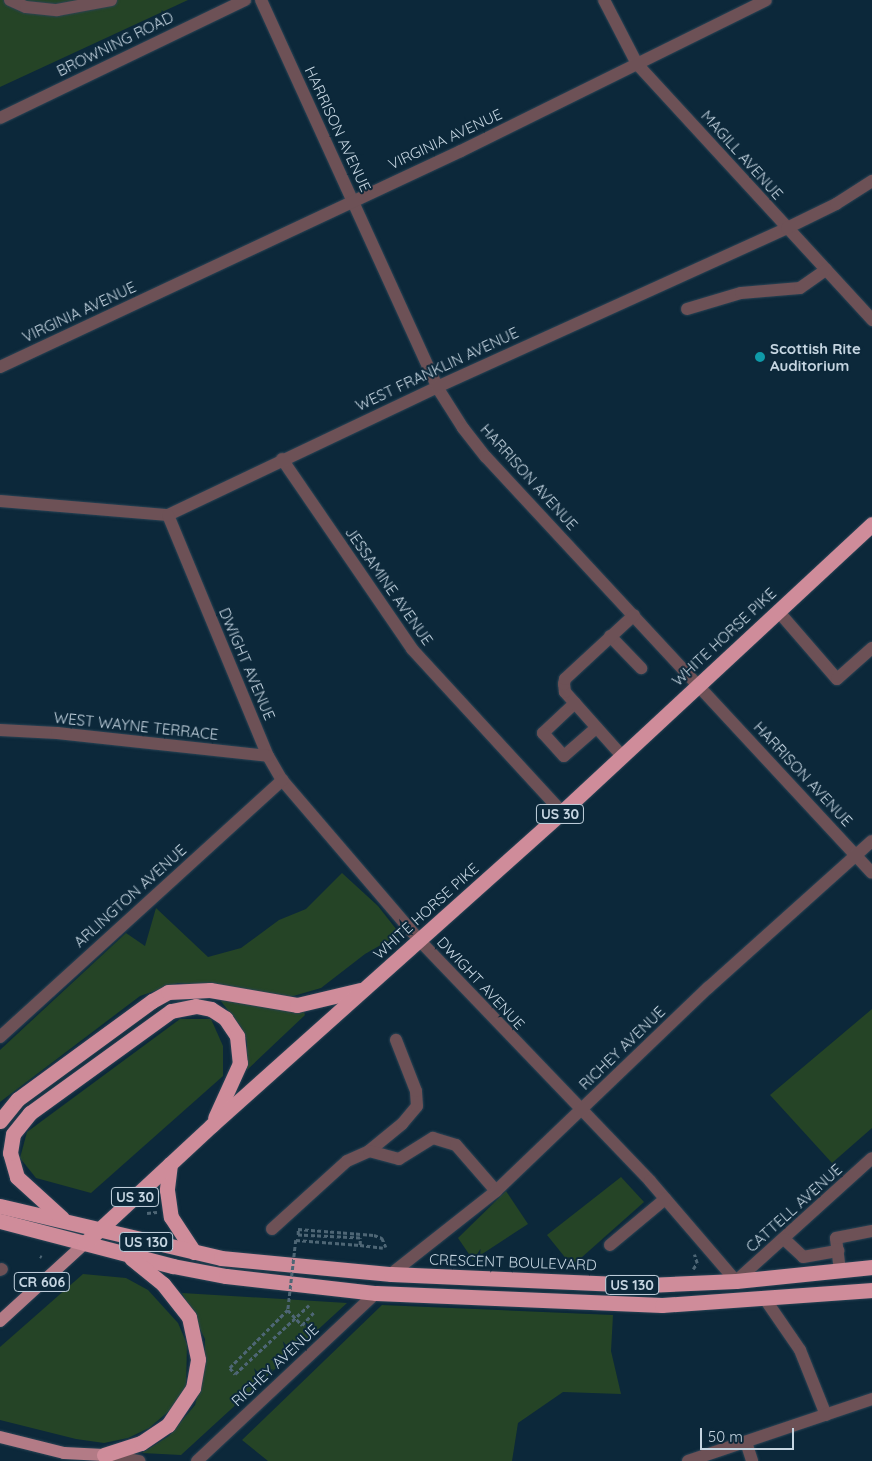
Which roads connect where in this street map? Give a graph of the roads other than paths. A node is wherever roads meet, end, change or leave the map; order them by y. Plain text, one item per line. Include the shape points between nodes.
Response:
1 (10, 0) edge
2 (111, 0) edge
3 (245, 0) edge
4 (261, 0) edge
5 (604, 0) edge
6 (766, 0) edge
7 (637, 64) junction
8 (0, 118) edge
9 (872, 181) edge
10 (353, 201) junction
11 (787, 228) junction
12 (826, 270) junction
13 (687, 309) dead end
14 (872, 320) edge
15 (0, 367) edge
16 (437, 387) junction
17 (282, 459) junction
18 (0, 501) edge
19 (168, 515) junction
20 (872, 524) edge
21 (778, 611) junction
22 (634, 615) junction
23 (610, 636) junction
24 (872, 648) edge
25 (640, 668) dead end
26 (699, 684) junction
27 (575, 703) junction
28 (596, 728) junction
29 (0, 730) edge
30 (268, 756) junction
31 (622, 756) junction
32 (282, 780) junction
33 (562, 812) junction
34 (872, 841) edge
35 (856, 856) junction
36 (872, 873) edge
37 (420, 941) junction
38 (366, 988) junction
39 (0, 1037) edge
40 (396, 1040) dead end
41 (579, 1111) junction
42 (0, 1121) edge
43 (212, 1125) junction
44 (369, 1151) junction
45 (869, 1161) edge
46 (170, 1164) junction
47 (872, 1176) edge
48 (496, 1190) junction
49 (665, 1199) junction
50 (0, 1206) edge
51 (65, 1220) junction
52 (0, 1221) edge
53 (100, 1230) junction
54 (272, 1230) dead end
55 (872, 1232) edge
56 (784, 1239) junction
57 (84, 1243) junction
58 (610, 1245) dead end
59 (838, 1251) junction
60 (194, 1252) junction
61 (126, 1254) junction
62 (872, 1267) edge
63 (840, 1270) junction
64 (391, 1274) junction
65 (736, 1282) junction
66 (872, 1290) edge
67 (376, 1293) junction
68 (765, 1299) junction
69 (0, 1321) edge
70 (872, 1399) edge
71 (826, 1415) junction
72 (0, 1437) edge
73 (746, 1442) junction
74 (104, 1455) junction
75 (139, 1461) edge
76 (197, 1461) edge
77 (688, 1461) edge
78 (752, 1461) edge

1 - 2 street via 26,7 57,10
3 - 8 street, BROWNING ROAD
4 - 10 street, HARRISON AVENUE
5 - 7 street, MAGILL AVENUE
6 - 7 street, VIRGINIA AVENUE
7 - 10 street, VIRGINIA AVENUE
7 - 11 street, MAGILL AVENUE
9 - 11 street, WEST FRANKLIN AVENUE via 836,204
10 - 15 street, VIRGINIA AVENUE
10 - 16 street, HARRISON AVENUE
11 - 12 street, MAGILL AVENUE
11 - 16 street, WEST FRANKLIN AVENUE
12 - 13 street via 800,288 741,293
12 - 14 street, MAGILL AVENUE
16 - 17 street, WEST FRANKLIN AVENUE
16 - 22 street, HARRISON AVENUE via 462,428 486,457
17 - 19 street, WEST FRANKLIN AVENUE
17 - 33 street, JESSAMINE AVENUE via 412,650
18 - 19 street
19 - 30 street, DWIGHT AVENUE
20 - 21 highway, WHITE HORSE PIKE / US 30
21 - 24 street via 837,678
21 - 26 highway, WHITE HORSE PIKE / US 30
22 - 23 street
22 - 26 street, HARRISON AVENUE
23 - 25 street
23 - 27 street via 565,678 564,692
26 - 31 highway, WHITE HORSE PIKE / US 30
26 - 35 street, HARRISON AVENUE
27 - 28 street
27 - 28 street via 543,733 564,756
28 - 31 street
29 - 30 street, WEST WAYNE TERRACE via 57,733
30 - 32 street, DWIGHT AVENUE
31 - 33 highway, WHITE HORSE PIKE / US 30
32 - 37 street, DWIGHT AVENUE
32 - 39 street, ARLINGTON AVENUE
33 - 37 highway, WHITE HORSE PIKE / US 30
34 - 35 street, RICHEY AVENUE
35 - 36 street, HARRISON AVENUE
35 - 41 street, RICHEY AVENUE via 708,988
37 - 38 highway, WHITE HORSE PIKE / US 30
37 - 41 street, DWIGHT AVENUE
38 - 42 highway via 324,1001 297,1005 210,990 168,992 18,1099
38 - 43 highway, WHITE HORSE PIKE / US 30
40 - 44 street via 416,1091 417,1106 402,1124
41 - 48 street, RICHEY AVENUE
41 - 49 street, DWIGHT AVENUE
43 - 46 highway, WHITE HORSE PIKE / US 30
43 - 51 highway via 237,1072 240,1044 233,1027 218,1013 203,1007 183,1007 164,1015 30,1113 13,1134 10,1160 17,1177
44 - 48 street via 399,1159 433,1138 456,1145
44 - 54 street via 347,1161 326,1177
45 - 47 street
45 - 56 street, CATTELL AVENUE
46 - 53 highway, WHITE HORSE PIKE / US 30
46 - 60 highway via 167,1190 170,1216
48 - 64 street, RICHEY AVENUE
49 - 58 street
49 - 65 street, DWIGHT AVENUE
50 - 51 highway, US 130
51 - 53 highway, US 130
52 - 57 highway
53 - 57 highway, WHITE HORSE PIKE / US 30
53 - 60 highway, US 130
55 - 59 street via 836,1238
56 - 59 street via 803,1257
56 - 65 street, CATTELL AVENUE
57 - 61 highway
57 - 69 main road, WHITE HORSE PIKE / CR 606
59 - 63 street
60 - 64 highway, US 130 via 264,1264
61 - 67 highway, US 130 via 226,1276
61 - 74 highway via 179,1302 194,1330 198,1359 192,1388 181,1411 168,1425 141,1443
62 - 63 highway, CRESCENT BOULEVARD / US 130
63 - 65 highway, CRESCENT BOULEVARD / US 130
64 - 65 highway, CRESCENT BOULEVARD / US 130 via 647,1285
66 - 68 highway, US 130
67 - 68 highway, US 130 via 662,1305
67 - 76 street, RICHEY AVENUE
68 - 71 street via 800,1350
70 - 71 street
71 - 73 street
72 - 74 main road via 64,1452
73 - 77 street
73 - 78 street
74 - 75 street

